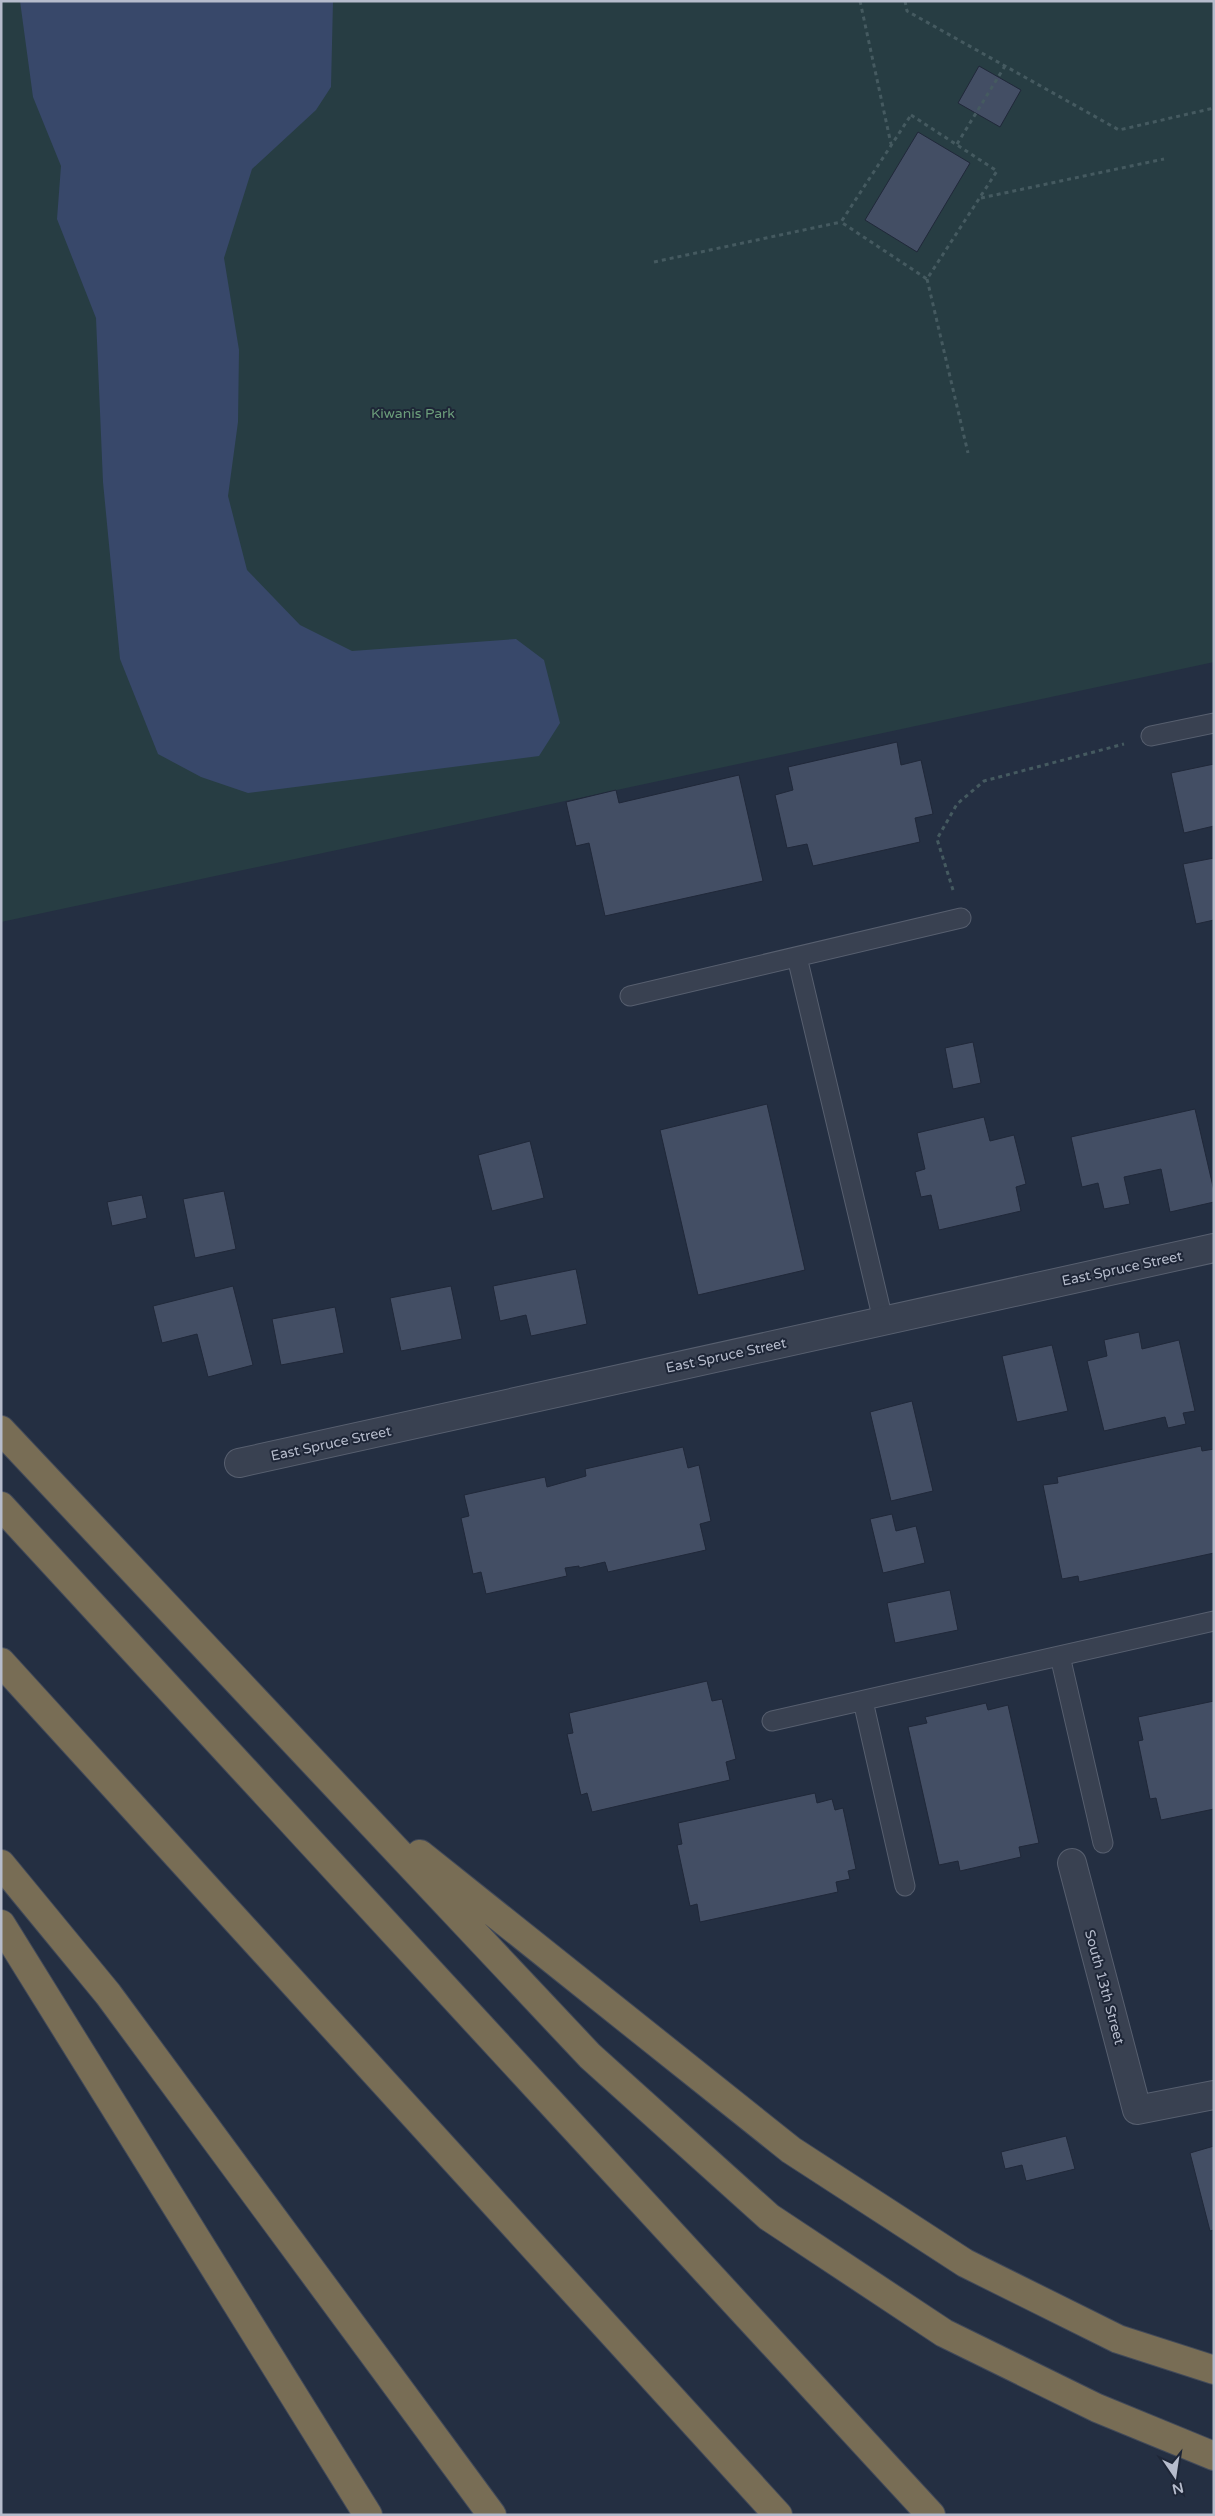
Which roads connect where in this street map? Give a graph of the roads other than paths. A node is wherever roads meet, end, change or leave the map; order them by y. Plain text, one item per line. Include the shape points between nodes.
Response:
1 (1214, 723) edge
2 (1151, 736) road end
3 (961, 918) road end
4 (797, 957) junction
5 (630, 996) dead end
6 (1214, 1248) edge
7 (884, 1320) junction
8 (1, 1430) edge
9 (239, 1463) dead end
10 (1, 1506) edge
11 (1214, 1621) edge
12 (1060, 1656) junction
13 (1, 1662) edge
14 (863, 1700) junction
15 (772, 1721) dead end
16 (347, 1796) junction
17 (1103, 1843) dead end
18 (1072, 1863) dead end
19 (1, 1864) edge
20 (905, 1886) dead end
21 (1, 1924) edge
22 (1214, 2095) edge
23 (1214, 2370) edge
24 (1214, 2456) edge
25 (368, 2515) edge
26 (492, 2515) edge
27 (778, 2515) edge
28 (931, 2515) edge

1 - 2 lane
3 - 4 lane
4 - 5 lane
4 - 7 lane
6 - 7 street, East Spruce Street
7 - 9 street, East Spruce Street
8 - 16 highway
10 - 28 highway
11 - 12 lane
12 - 14 lane
12 - 17 lane
13 - 27 highway
14 - 15 lane
14 - 20 lane
16 - 23 highway via 791,2150 965,2263 1118,2338
16 - 24 highway via 590,2056 769,2217 944,2333 1097,2408
18 - 22 street, South 13th Street via 1137,2110
19 - 26 highway via 108,1994
21 - 25 highway

